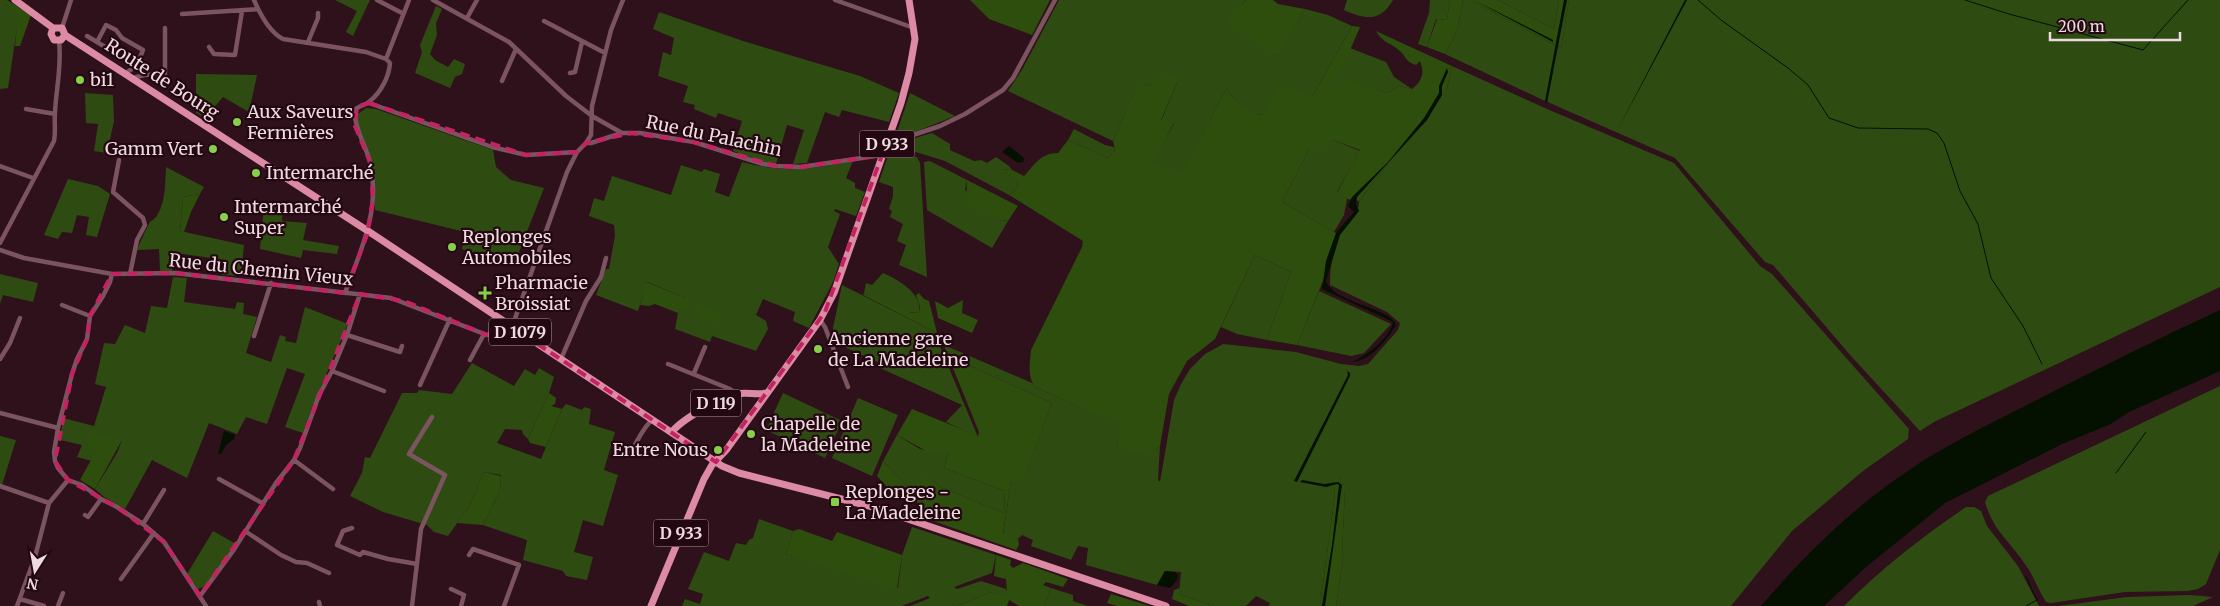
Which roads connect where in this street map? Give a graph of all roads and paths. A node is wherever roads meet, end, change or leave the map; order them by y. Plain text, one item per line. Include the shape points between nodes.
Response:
1 (15, 0) edge
2 (71, 0) edge
3 (254, 0) edge
4 (376, 0) edge
5 (409, 0) edge
6 (433, 0) edge
7 (477, 0) edge
8 (623, 0) edge
9 (835, 0) edge
10 (909, 0) edge
11 (1055, 0) edge
12 (258, 8) junction
13 (242, 11) junction
14 (318, 13) dead end
15 (402, 13) junction
16 (182, 14) dead end
17 (467, 18) junction
18 (544, 21) dead end
19 (53, 28) junction
20 (62, 28) junction
21 (165, 28) dead end
22 (914, 28) junction
23 (65, 35) junction
24 (88, 36) dead end
25 (59, 41) junction
26 (97, 42) junction
27 (308, 42) junction
28 (582, 42) junction
29 (209, 47) dead end
30 (107, 48) dead end
31 (516, 49) junction
32 (605, 53) junction
33 (386, 58) junction
34 (126, 73) junction
35 (570, 73) dead end
36 (134, 78) junction
37 (502, 80) dead end
38 (369, 103) junction
39 (26, 109) dead end
40 (354, 111) junction
41 (311, 113) dead end
42 (55, 114) junction
43 (592, 116) junction
44 (622, 133) junction
45 (586, 143) junction
46 (886, 144) junction
47 (577, 152) junction
48 (882, 155) junction
49 (119, 160) dead end
50 (0, 166) edge
51 (33, 178) junction
52 (368, 231) junction
53 (0, 243) edge
54 (0, 250) edge
55 (606, 258) dead end
56 (112, 274) junction
57 (130, 274) junction
58 (271, 283) junction
59 (345, 293) junction
60 (360, 294) junction
61 (62, 305) dead end
62 (90, 316) junction
63 (20, 318) dead end
64 (450, 319) junction
65 (820, 320) junction
66 (512, 327) junction
67 (484, 334) junction
68 (254, 336) dead end
69 (346, 336) junction
70 (402, 346) dead end
71 (705, 347) dead end
72 (0, 359) edge
73 (561, 359) junction
74 (470, 360) dead end
75 (668, 364) dead end
76 (332, 371) junction
77 (694, 373) junction
78 (420, 385) dead end
79 (848, 387) dead end
80 (384, 391) dead end
81 (767, 393) junction
82 (737, 394) junction
83 (0, 413) edge
84 (432, 417) dead end
85 (653, 420) junction
86 (58, 428) junction
87 (672, 432) junction
88 (725, 451) junction
89 (628, 456) dead end
90 (294, 460) junction
91 (716, 462) junction
92 (728, 469) junction
93 (219, 479) dead end
94 (68, 480) junction
95 (0, 486) edge
96 (333, 489) dead end
97 (164, 490) dead end
98 (101, 499) junction
99 (48, 502) junction
100 (262, 503) junction
101 (85, 516) dead end
102 (143, 524) junction
103 (352, 528) dead end
104 (245, 531) junction
105 (154, 533) junction
106 (469, 555) dead end
107 (417, 564) junction
108 (329, 573) dead end
109 (122, 579) dead end
110 (451, 589) dead end
111 (63, 592) dead end
112 (200, 596) junction
113 (20, 599) junction
114 (17, 606) edge
115 (44, 606) edge
116 (58, 606) edge
117 (206, 606) edge
118 (412, 606) edge
119 (460, 606) edge
120 (504, 606) edge
121 (651, 606) edge
122 (1166, 606) edge

1 - 19 main road
2 - 20 street
3 - 12 street
4 - 15 street
5 - 15 street
6 - 17 street, Rue du Palachin
7 - 17 street
8 - 32 street
9 - 22 street
10 - 22 main road, D 933
11 - 46 street via 1013,78 1003,90 957,118
12 - 13 street
12 - 27 street via 276,36
13 - 16 street
13 - 29 street via 236,55 214,54
14 - 27 street
15 - 33 street
17 - 31 street, Rue du Palachin
18 - 28 street
19 - 20 main road
19 - 25 main road via 51,36
20 - 23 main road
21 - 36 street via 165,74
22 - 46 main road, D 933 via 909,74
23 - 25 main road
23 - 34 main road, Route de Bourg / D 1079
24 - 26 street
25 - 42 street
26 - 30 street
26 - 34 street via 106,24 143,50 133,69
27 - 33 street
28 - 32 street
28 - 35 street via 575,72
31 - 37 street
31 - 43 street, Rue du Palachin
32 - 43 street
33 - 38 street via 390,63 387,79
34 - 36 main road, Route de Bourg / D 1079
36 - 52 main road, Route de Bourg / D 1079
38 - 40 street
38 - 47 street via 492,147 526,155
39 - 42 street
40 - 41 street
40 - 52 street via 355,126 370,162 372,176 373,200
42 - 51 street via 54,141
43 - 44 street, Rue du Palachin
43 - 45 street via 591,135
44 - 45 street
44 - 48 street, Rue du Palachin via 694,142 776,166 801,167
45 - 47 street
46 - 48 main road, D 933
47 - 66 street
48 - 65 main road, D 933 via 838,284
49 - 57 street via 113,192 143,218 145,225 137,240
50 - 51 street
51 - 53 street
52 - 59 street
52 - 66 main road, D 1079
54 - 56 street, Rue du Chemin Vieux via 24,258
55 - 73 street via 601,277 586,302
56 - 57 street, Rue du Chemin Vieux
56 - 62 street
57 - 58 street, Rue du Chemin Vieux via 175,273
58 - 59 street, Rue du Chemin Vieux
58 - 68 street
59 - 60 street, Rue du Chemin Vieux
60 - 64 street, Rue du Chemin Vieux via 404,301
60 - 69 street
61 - 62 street
62 - 86 street via 87,339 77,359
63 - 72 street
64 - 67 street, Rue du Chemin Vieux
64 - 78 street
65 - 79 street
65 - 81 main road, D 933
66 - 67 street via 493,336
66 - 73 main road, D 1079
67 - 74 street
69 - 70 street via 400,352
69 - 76 street
71 - 77 street
73 - 85 main road, D 1079
75 - 77 street
76 - 80 street
76 - 90 street via 318,394
77 - 82 street
81 - 82 main road, D 119
81 - 88 main road, D 933
82 - 87 main road, D 119 via 713,405
83 - 86 street
84 - 107 street via 409,454 445,475 422,529
85 - 87 main road, D 1079
85 - 89 street via 643,428
86 - 94 street via 55,461
87 - 91 main road, D 1079
88 - 91 main road, D 933
88 - 92 main road
90 - 96 street
90 - 100 street
91 - 92 main road, D 1079
91 - 121 main road, D 933 via 704,479
92 - 122 main road, D 1079 via 869,506
93 - 100 street
94 - 98 street via 82,485
94 - 99 street
95 - 99 street
97 - 102 street
98 - 101 street via 88,517
98 - 102 street
99 - 113 street via 35,557
100 - 104 street
102 - 105 street
103 - 107 street via 343,531 337,545 360,555 363,552
104 - 108 street via 281,555
104 - 112 street
105 - 109 street
105 - 112 street via 164,542
106 - 120 street via 473,549 519,565
107 - 118 street
110 - 119 street via 464,595
111 - 116 street
112 - 117 street
113 - 114 street
113 - 115 street

